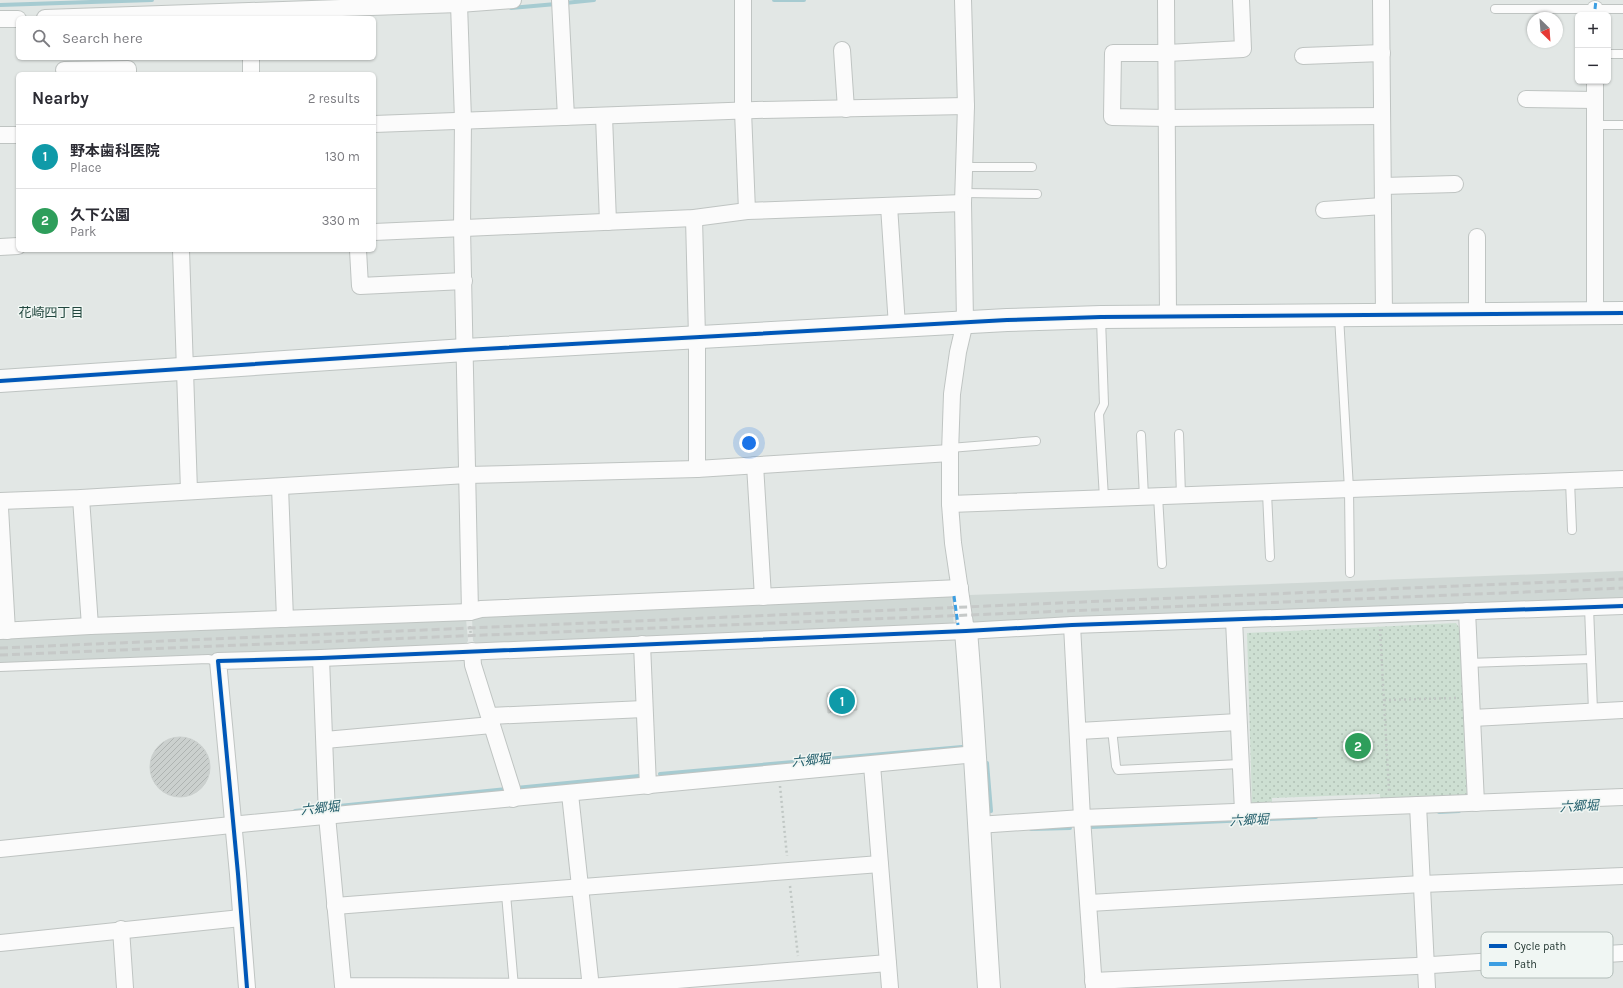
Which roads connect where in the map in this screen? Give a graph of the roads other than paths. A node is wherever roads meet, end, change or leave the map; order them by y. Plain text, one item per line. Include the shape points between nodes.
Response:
1 (513, 0) edge
2 (560, 0) edge
3 (743, 0) edge
4 (963, 0) edge
5 (1166, 0) edge
6 (1241, 0) edge
7 (1382, 0) edge
8 (459, 4) junction
9 (1495, 9) dead end
10 (1623, 9) edge
11 (1595, 12) edge
12 (251, 15) edge
13 (188, 16) edge
14 (0, 19) edge
15 (16, 19) edge
16 (842, 50) dead end
17 (1166, 52) junction
18 (1382, 53) junction
19 (1611, 54) edge
20 (1623, 54) edge
21 (1302, 56) dead end
22 (251, 60) edge
23 (64, 68) edge
24 (128, 72) edge
25 (251, 72) edge
26 (1595, 84) edge
27 (1526, 99) dead end
28 (1595, 100) junction
29 (966, 106) junction
30 (846, 108) junction
31 (743, 111) junction
32 (604, 116) junction
33 (1382, 116) junction
34 (566, 117) junction
35 (1167, 118) junction
36 (463, 120) junction
37 (376, 124) edge
38 (1595, 125) junction
39 (1623, 125) edge
40 (0, 135) edge
41 (16, 135) edge
42 (964, 167) junction
43 (1032, 168) dead end
44 (1455, 184) dead end
45 (1383, 186) junction
46 (1037, 194) dead end
47 (963, 198) junction
48 (889, 206) junction
49 (1383, 206) junction
50 (1324, 210) dead end
51 (747, 211) junction
52 (694, 218) junction
53 (608, 222) junction
54 (462, 228) junction
55 (376, 232) edge
56 (1477, 237) dead end
57 (16, 246) edge
58 (0, 247) edge
59 (181, 252) edge
60 (358, 252) edge
61 (464, 281) junction
62 (1477, 314) junction
63 (1595, 314) junction
64 (1623, 314) edge
65 (1339, 315) junction
66 (1384, 315) junction
67 (1168, 316) junction
68 (1101, 317) junction
69 (966, 322) junction
70 (897, 326) junction
71 (697, 337) junction
72 (465, 350) junction
73 (185, 369) junction
74 (0, 381) edge
75 (1179, 434) dead end
76 (1141, 435) dead end
77 (1036, 441) dead end
78 (950, 450) junction
79 (755, 465) junction
80 (697, 469) junction
81 (467, 475) junction
82 (1623, 479) edge
83 (1570, 481) junction
84 (280, 487) junction
85 (1349, 489) junction
86 (189, 491) junction
87 (1267, 492) junction
88 (1181, 496) junction
89 (1151, 497) junction
90 (81, 498) junction
91 (1104, 498) junction
92 (0, 501) edge
93 (950, 504) junction
94 (0, 508) edge
95 (1572, 530) dead end
96 (1270, 557) dead end
97 (1162, 564) dead end
98 (1350, 573) dead end
99 (960, 588) junction
100 (763, 597) junction
101 (1623, 606) edge
102 (1588, 607) junction
103 (1466, 612) junction
104 (470, 618) junction
105 (286, 619) junction
106 (1234, 620) junction
107 (1072, 625) junction
108 (90, 626) junction
109 (4, 631) edge
110 (966, 631) junction
111 (642, 644) junction
112 (472, 648) junction
113 (321, 658) junction
114 (1591, 659) junction
115 (218, 661) junction
116 (1468, 663) junction
117 (0, 668) edge
118 (644, 709) junction
119 (1623, 710) edge
120 (1593, 711) junction
121 (1472, 718) junction
122 (491, 721) junction
123 (1238, 722) junction
124 (1112, 729) junction
125 (1079, 731) junction
126 (324, 740) junction
127 (976, 754) junction
128 (1240, 764) junction
129 (872, 765) junction
130 (648, 786) junction
131 (570, 794) junction
132 (1623, 797) edge
133 (513, 799) junction
134 (1476, 803) junction
135 (1418, 805) junction
136 (1242, 811) junction
137 (327, 816) junction
138 (1082, 818) junction
139 (234, 825) junction
140 (978, 825) junction
141 (0, 849) edge
142 (880, 864) junction
143 (1623, 876) edge
144 (1422, 884) junction
145 (580, 887) junction
146 (506, 894) junction
147 (1089, 903) junction
148 (335, 906) junction
149 (241, 918) junction
150 (121, 929) junction
151 (0, 943) edge
152 (1623, 954) edge
153 (1613, 955) edge
154 (1481, 962) edge
155 (888, 963) junction
156 (1426, 965) junction
157 (1093, 984) edge
158 (376, 987) edge
159 (514, 987) edge
160 (590, 987) edge
161 (126, 988) edge
162 (247, 988) edge
163 (890, 988) edge
164 (989, 988) edge
165 (1427, 988) edge

1 - 8 street
2 - 34 street
3 - 31 street
4 - 29 street
5 - 17 street
6 - 17 street via 1242,49
7 - 18 street
8 - 12 street
8 - 36 street
9 - 11 lane
10 - 11 lane
12 - 13 street
14 - 15 street
16 - 30 street
17 - 35 street
17 - 35 street via 1112,53 1112,117
18 - 21 street
18 - 33 street
19 - 20 lane
22 - 25 street
23 - 24 street via 128,69
26 - 28 street
27 - 28 street
28 - 38 street
29 - 30 street
29 - 42 street
30 - 31 street
31 - 32 street
31 - 51 street
32 - 34 street
32 - 53 street
33 - 35 street
33 - 45 street
34 - 36 street
35 - 67 street
36 - 37 street
36 - 54 street
38 - 39 lane
38 - 63 street
40 - 41 street
42 - 43 lane
42 - 47 street
44 - 45 street
45 - 49 street
46 - 47 lane
47 - 48 street
47 - 69 street
48 - 51 street
48 - 70 street
49 - 50 street
49 - 66 street
51 - 52 street
52 - 53 street
52 - 71 street
53 - 54 street
54 - 55 street
54 - 61 street
56 - 62 street
57 - 58 street
59 - 73 street
60 - 61 street via 360,286
61 - 72 street
62 - 63 street
62 - 66 street
63 - 64 street
65 - 66 street
65 - 67 street
65 - 85 lane
67 - 68 street
68 - 69 street
68 - 91 lane via 1104,404 1099,414
69 - 70 street
69 - 78 street via 958,352 952,394
70 - 71 street
71 - 72 street
71 - 80 street
72 - 73 street
72 - 81 street
73 - 74 street
73 - 86 street
75 - 88 lane
76 - 89 lane
77 - 78 lane
78 - 79 street
78 - 93 street
79 - 80 street
79 - 100 street
80 - 81 street
81 - 84 street
81 - 104 street
82 - 83 street
83 - 85 street
83 - 95 lane
84 - 86 street
84 - 105 street
85 - 87 street
85 - 98 lane
86 - 90 street
87 - 88 street
87 - 96 lane
88 - 89 street
89 - 91 street
89 - 97 lane
90 - 92 street
90 - 108 street
91 - 93 street
93 - 99 street
94 - 109 street
99 - 100 street
99 - 110 street
100 - 104 street via 489,609
101 - 102 street
102 - 103 street
102 - 114 lane
103 - 106 street
103 - 116 street
104 - 105 street
105 - 108 street
106 - 107 street
106 - 123 street
107 - 110 street
107 - 125 street
108 - 109 street
110 - 111 street
110 - 127 street
111 - 112 street
111 - 118 street
112 - 113 street
112 - 122 street via 473,665
113 - 115 street
113 - 126 street
114 - 116 lane
114 - 120 lane
115 - 117 lane via 208,659
115 - 139 street
116 - 121 street
118 - 122 street
118 - 130 street
119 - 120 street
120 - 121 street
121 - 134 street
122 - 126 street
122 - 133 street
123 - 124 street
123 - 128 street
124 - 125 street
124 - 128 lane via 1118,770
125 - 138 street
126 - 137 street
127 - 129 street
127 - 140 street
128 - 136 street
129 - 130 street
129 - 142 street
130 - 131 street
131 - 133 street
131 - 145 street
132 - 134 street
133 - 137 street
134 - 135 street
135 - 136 street
135 - 144 street
136 - 138 street
137 - 139 street
137 - 148 street
138 - 140 street
138 - 147 street
139 - 141 street
139 - 149 street
140 - 164 street
142 - 145 street
142 - 155 street
143 - 144 street
144 - 147 street
144 - 156 street
145 - 146 street
145 - 160 street
146 - 148 street
146 - 159 lane
147 - 157 street
148 - 158 street via 343,986
149 - 150 street
149 - 162 street
150 - 151 street
150 - 161 street
152 - 153 street
154 - 156 street
155 - 160 street
155 - 163 street
156 - 157 street
156 - 165 street
158 - 159 street
159 - 160 street

